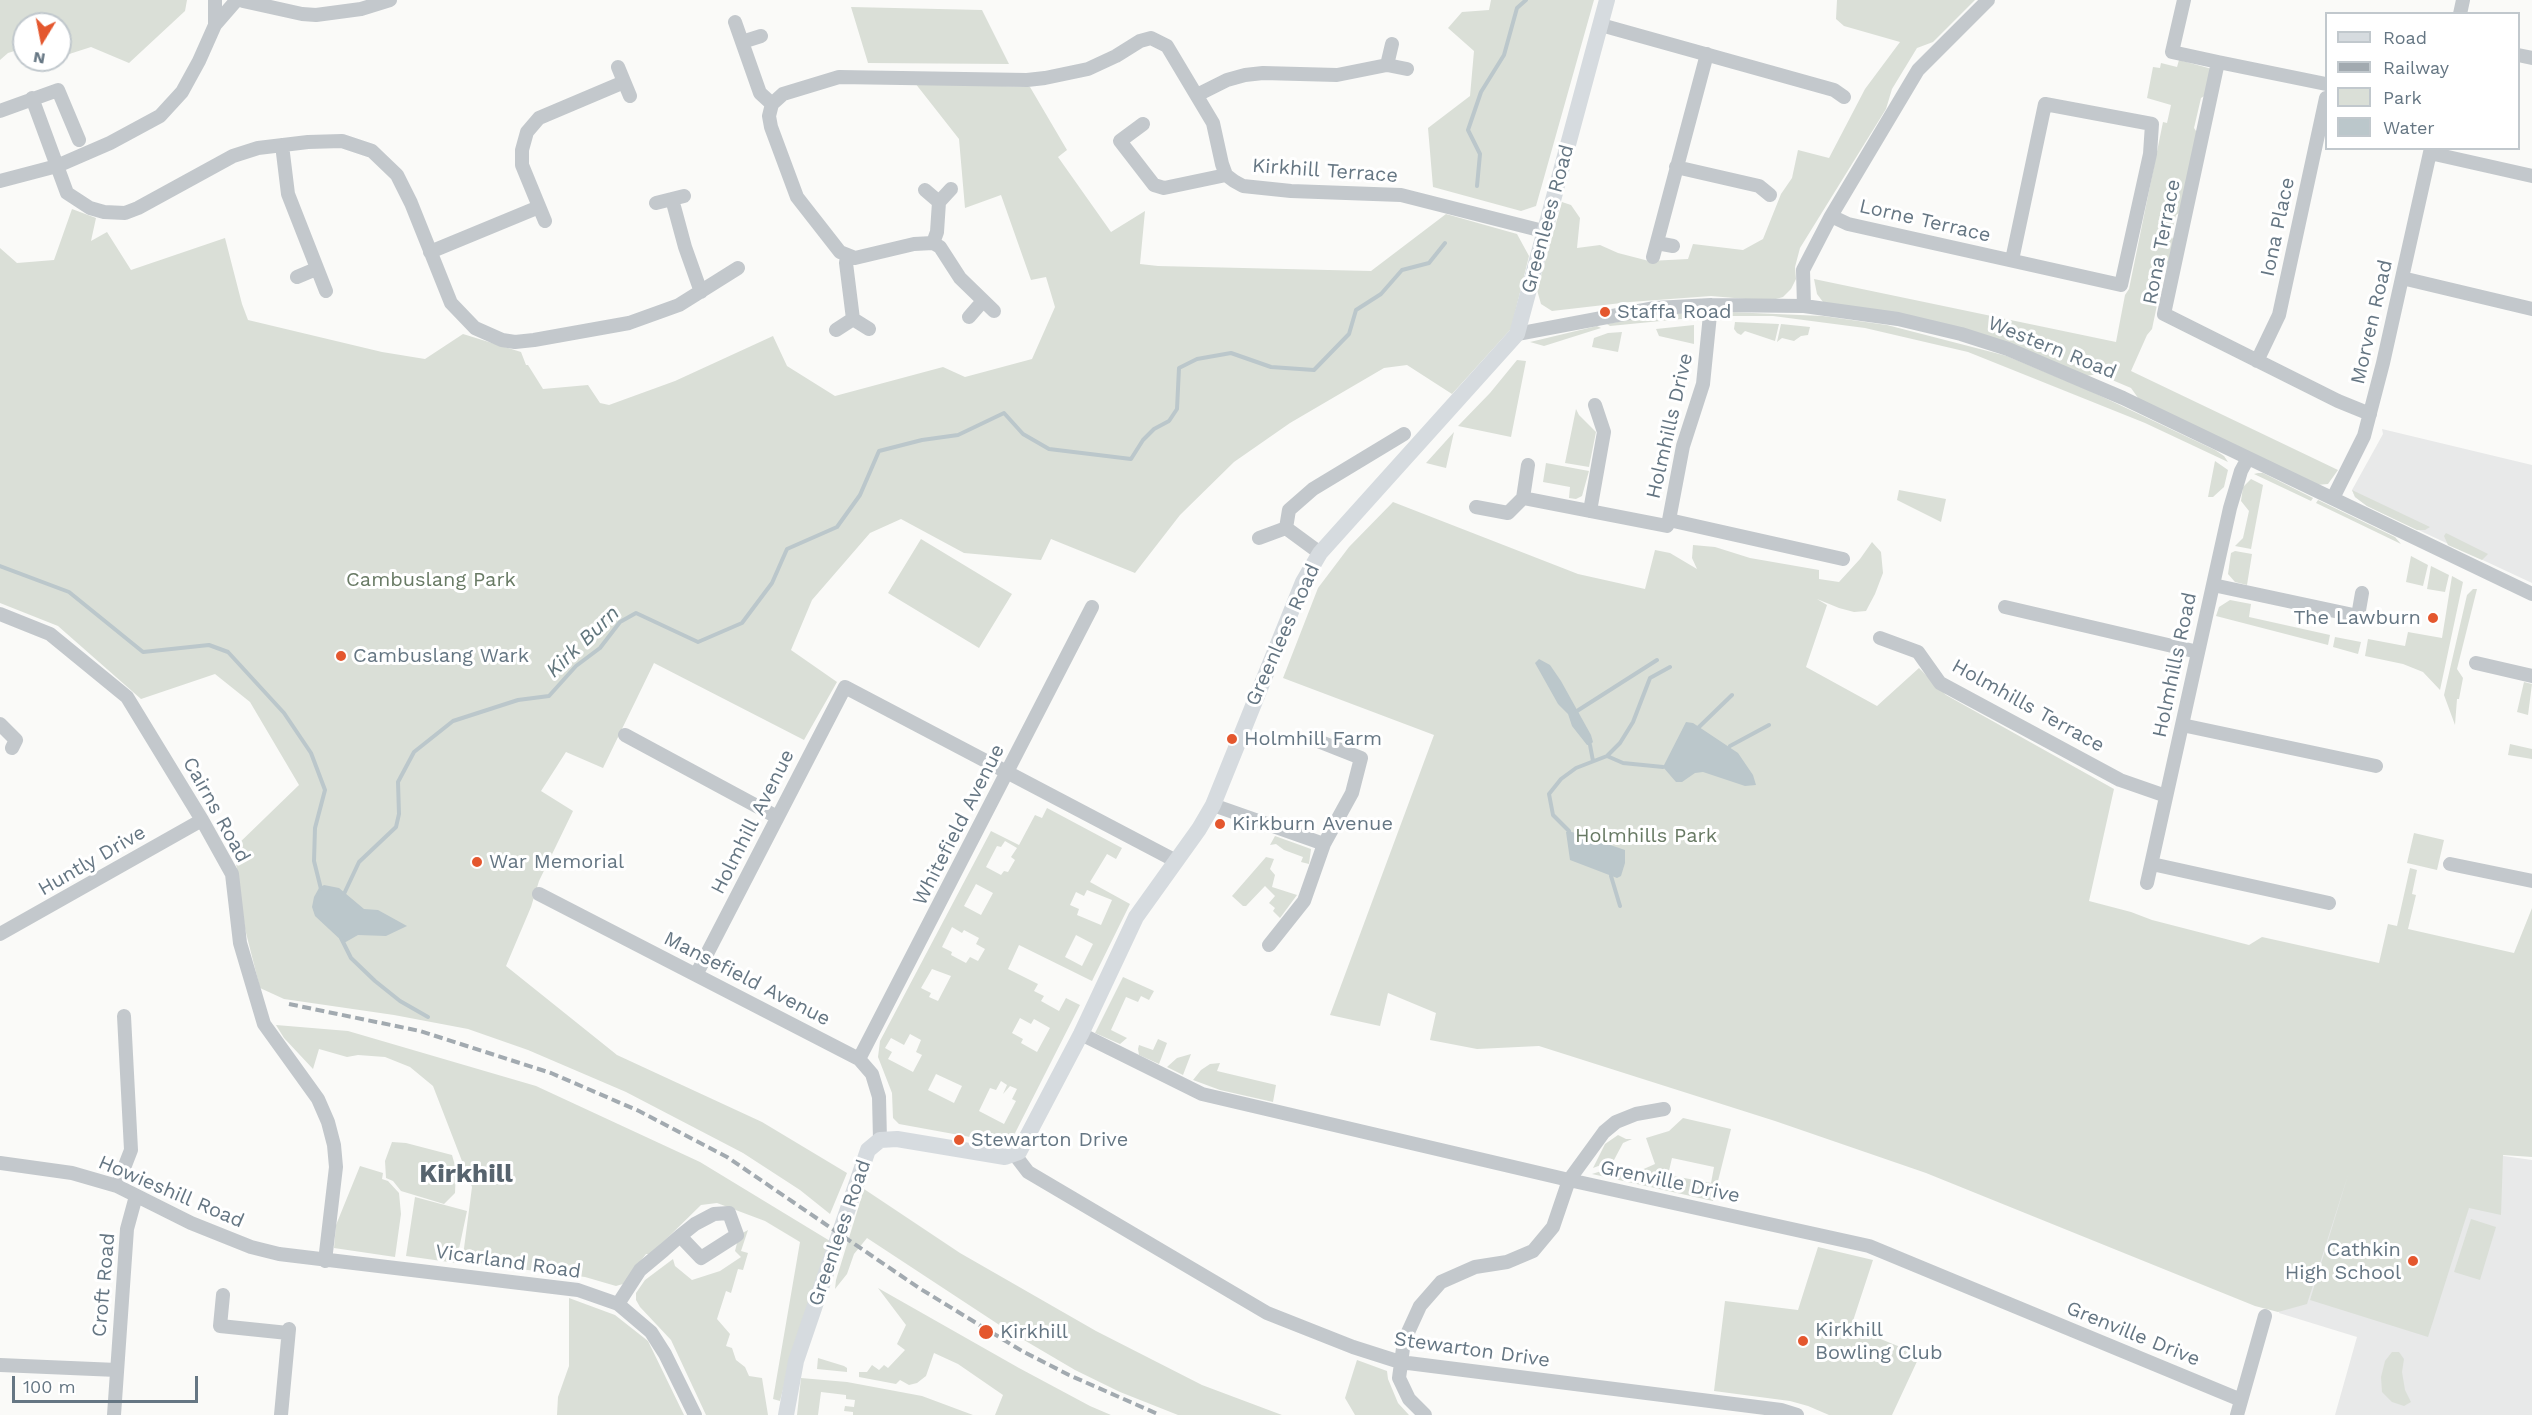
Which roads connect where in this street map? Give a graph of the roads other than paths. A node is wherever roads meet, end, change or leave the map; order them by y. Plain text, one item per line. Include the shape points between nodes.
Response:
1 (214, 0) edge
2 (390, 0) edge
3 (1607, 0) edge
4 (1988, 0) edge
5 (2184, 0) edge
6 (238, 1) edge
7 (277, 4) edge
8 (735, 22) dead end
9 (215, 25) junction
10 (1601, 25) junction
11 (761, 36) dead end
12 (742, 42) junction
13 (1392, 44) dead end
14 (1707, 54) junction
15 (2218, 62) junction
16 (1387, 65) junction
17 (618, 67) dead end
18 (1407, 69) dead end
19 (624, 82) junction
20 (2325, 84) edge
21 (1197, 95) junction
22 (630, 96) dead end
23 (1844, 96) dead end
24 (32, 98) junction
25 (2325, 103) edge
26 (772, 104) junction
27 (0, 111) edge
28 (1143, 124) dead end
29 (79, 140) dead end
30 (282, 145) junction
31 (2431, 151) edge
32 (57, 166) junction
33 (1676, 167) junction
34 (1226, 175) junction
35 (2532, 176) edge
36 (0, 181) edge
37 (925, 189) dead end
38 (951, 189) dead end
39 (1770, 195) dead end
40 (939, 202) junction
41 (657, 203) dead end
42 (539, 207) junction
43 (1831, 216) junction
44 (545, 221) dead end
45 (1544, 231) junction
46 (933, 243) junction
47 (1673, 246) dead end
48 (430, 252) junction
49 (847, 257) junction
50 (2012, 260) junction
51 (738, 268) dead end
52 (316, 269) junction
53 (297, 277) dead end
54 (2402, 278) junction
55 (326, 291) dead end
56 (701, 292) junction
57 (982, 302) junction
58 (1711, 304) junction
59 (1804, 306) junction
60 (2532, 309) edge
61 (994, 311) dead end
62 (969, 317) dead end
63 (853, 319) junction
64 (869, 329) dead end
65 (836, 330) dead end
66 (1517, 334) junction
67 (2257, 361) junction
68 (1595, 405) dead end
69 (2370, 414) junction
70 (1404, 434) dead end
71 (2248, 458) junction
72 (1528, 465) dead end
73 (1523, 498) junction
74 (2333, 498) junction
75 (1476, 507) dead end
76 (1590, 511) junction
77 (1669, 520) junction
78 (1286, 528) junction
79 (1259, 538) dead end
80 (1320, 553) junction
81 (1843, 559) dead end
82 (2212, 585) junction
83 (2362, 593) dead end
84 (2532, 594) edge
85 (1092, 607) dead end
86 (2005, 607) dead end
87 (0, 614) edge
88 (1880, 638) dead end
89 (2198, 652) junction
90 (2476, 663) dead end
91 (2532, 676) edge
92 (0, 724) edge
93 (2182, 725) junction
94 (625, 735) dead end
95 (1313, 739) dead end
96 (12, 748) dead end
97 (2376, 766) dead end
98 (1008, 774) junction
99 (2166, 796) junction
100 (1213, 805) junction
101 (777, 817) junction
102 (202, 820) junction
103 (1324, 844) junction
104 (1176, 861) junction
105 (2152, 864) junction
106 (2450, 864) dead end
107 (2532, 881) edge
108 (2147, 883) dead end
109 (539, 894) dead end
110 (2329, 903) dead end
111 (0, 934) edge
112 (1269, 945) dead end
113 (696, 975) junction
114 (124, 1016) dead end
115 (1081, 1034) junction
116 (860, 1059) junction
117 (1664, 1109) dead end
118 (880, 1140) junction
119 (1015, 1155) junction
120 (0, 1163) edge
121 (1569, 1180) junction
122 (117, 1186) junction
123 (136, 1196) junction
124 (680, 1236) dead end
125 (325, 1261) junction
126 (223, 1295) dead end
127 (618, 1304) junction
128 (2265, 1316) dead end
129 (1400, 1362) junction
130 (0, 1365) edge
131 (117, 1370) junction
132 (2241, 1400) junction
133 (114, 1415) edge
134 (281, 1415) edge
135 (695, 1415) edge
136 (786, 1415) edge
137 (1425, 1415) edge
138 (1797, 1415) edge
139 (2237, 1415) edge

1 - 9 street
2 - 7 street via 361,9 316,15
3 - 10 main road, Greenlees Road
4 - 43 street via 1918,70
5 - 15 street via 2172,52
6 - 7 street
6 - 9 street
8 - 12 street
9 - 32 street via 182,92 160,116
10 - 14 street
10 - 45 main road, Greenlees Road
11 - 12 street
12 - 26 street via 760,93
13 - 16 street
14 - 23 street
14 - 33 street
15 - 20 street
15 - 67 street, Rona Terrace via 2164,314
16 - 18 street
16 - 21 street via 1337,75 1245,75
17 - 19 street
19 - 22 street
19 - 42 street via 539,118 531,127 522,150 522,165
21 - 26 street, Kirkhill Terrace via 1167,46 1151,38 1088,69 1045,78 839,77 783,94
21 - 34 street, Kirkhill Terrace via 1213,123
24 - 27 street
24 - 29 street via 60,91
24 - 32 street
25 - 67 street, Iona Place via 2279,315
26 - 49 street via 771,127 797,197
28 - 34 street via 1120,141 1154,186 1164,188
30 - 32 street via 233,156 125,213 104,212 76,200 67,193
30 - 48 street via 342,141 372,152 397,175
30 - 52 street via 288,194
31 - 35 street
31 - 54 street, Morven Road
32 - 36 street
33 - 39 street via 1759,186
33 - 47 street via 1655,250
34 - 45 street, Kirkhill Terrace via 1243,186 1401,195
37 - 40 street
38 - 40 street
40 - 46 street
41 - 56 street via 678,198 692,270
42 - 44 street
42 - 48 street
43 - 50 street, Lorne Terrace via 1848,224
43 - 59 street via 1803,270
45 - 66 main road, Greenlees Road
46 - 49 street
46 - 57 street
48 - 56 street via 457,311 488,335 515,342 629,323 680,305
49 - 63 street
50 - 50 street, Lorne Terrace via 2045,104 2152,124 2150,154 2121,285
51 - 56 street
52 - 53 street
52 - 55 street
54 - 60 street
54 - 69 street, Morven Road
57 - 61 street
57 - 62 street
58 - 59 street, Western Road
58 - 66 street, Western Road via 1655,308
58 - 77 street, Holmhills Drive via 1703,384 1683,446
59 - 71 street, Western Road via 1898,319 2008,349
63 - 64 street
63 - 65 street
66 - 80 main road, Greenlees Road
67 - 69 street, Rona Terrace
68 - 76 street via 1604,432
69 - 74 street, Morven Road
70 - 78 street via 1313,489 1289,510
71 - 74 street, Western Road
71 - 82 street, Holmhills Road via 2230,508
72 - 73 street
73 - 75 street via 1508,513
73 - 76 street
74 - 84 street, Western Road
76 - 77 street via 1667,526
77 - 81 street
78 - 79 street
78 - 80 street
80 - 100 main road, Greenlees Road via 1302,582
82 - 83 street via 2358,616
82 - 89 street, Holmhills Road
85 - 98 street, Whitefield Avenue
86 - 89 street
87 - 102 street, Cairns Road via 50,634 127,697
88 - 99 street, Holmhills Terrace via 1918,652 1940,683 2120,780
89 - 93 street, Holmhills Road
90 - 91 street
92 - 96 street via 16,740
93 - 97 street
93 - 99 street, Holmhills Road
94 - 101 street
95 - 103 street via 1361,758 1352,793
98 - 101 street, Holmhill Avenue via 845,687
98 - 104 street
98 - 116 street, Whitefield Avenue
99 - 105 street, Holmhills Road
100 - 103 street
100 - 104 main road, Greenlees Road
101 - 113 street, Holmhill Avenue
102 - 111 street, Huntly Drive
102 - 125 street, Cairns Road via 232,874 240,943 264,1024 318,1099 328,1122 336,1167
103 - 112 street via 1304,901
104 - 115 main road, Greenlees Road via 1136,917
105 - 108 street, Holmhills Road
105 - 110 street
106 - 107 street
109 - 113 street, Mansefield Avenue
113 - 116 street, Mansefield Avenue
114 - 122 street via 131,1143
115 - 119 main road, Greenlees Road
115 - 121 street, Grenville Drive via 1202,1094
116 - 118 street via 872,1074 879,1097
117 - 121 street via 1616,1122 1604,1132
118 - 119 main road, Greenlees Road via 897,1139 1005,1157
118 - 136 main road, Greenlees Road via 868,1150 830,1258 794,1368
119 - 129 street, Stewarton Drive via 1028,1172 1267,1313
120 - 122 street, Howieshill Road via 72,1173
121 - 129 street via 1553,1227 1533,1251 1507,1262 1475,1267 1441,1282 1420,1306 1404,1341
121 - 132 street, Grenville Drive via 1869,1246
122 - 123 street, Howieshill Road
123 - 125 street, Howieshill Road via 252,1247
123 - 131 street, Croft Road via 127,1229
124 - 127 street via 640,1270
125 - 127 street, Vicarland Road via 578,1290
126 - 134 street via 220,1326 288,1331
127 - 135 street, Vicarland Road via 651,1332
128 - 132 street
129 - 137 street via 1399,1378 1409,1399
129 - 138 street, Stewarton Drive
130 - 131 street
131 - 133 street, Croft Road
132 - 139 street

